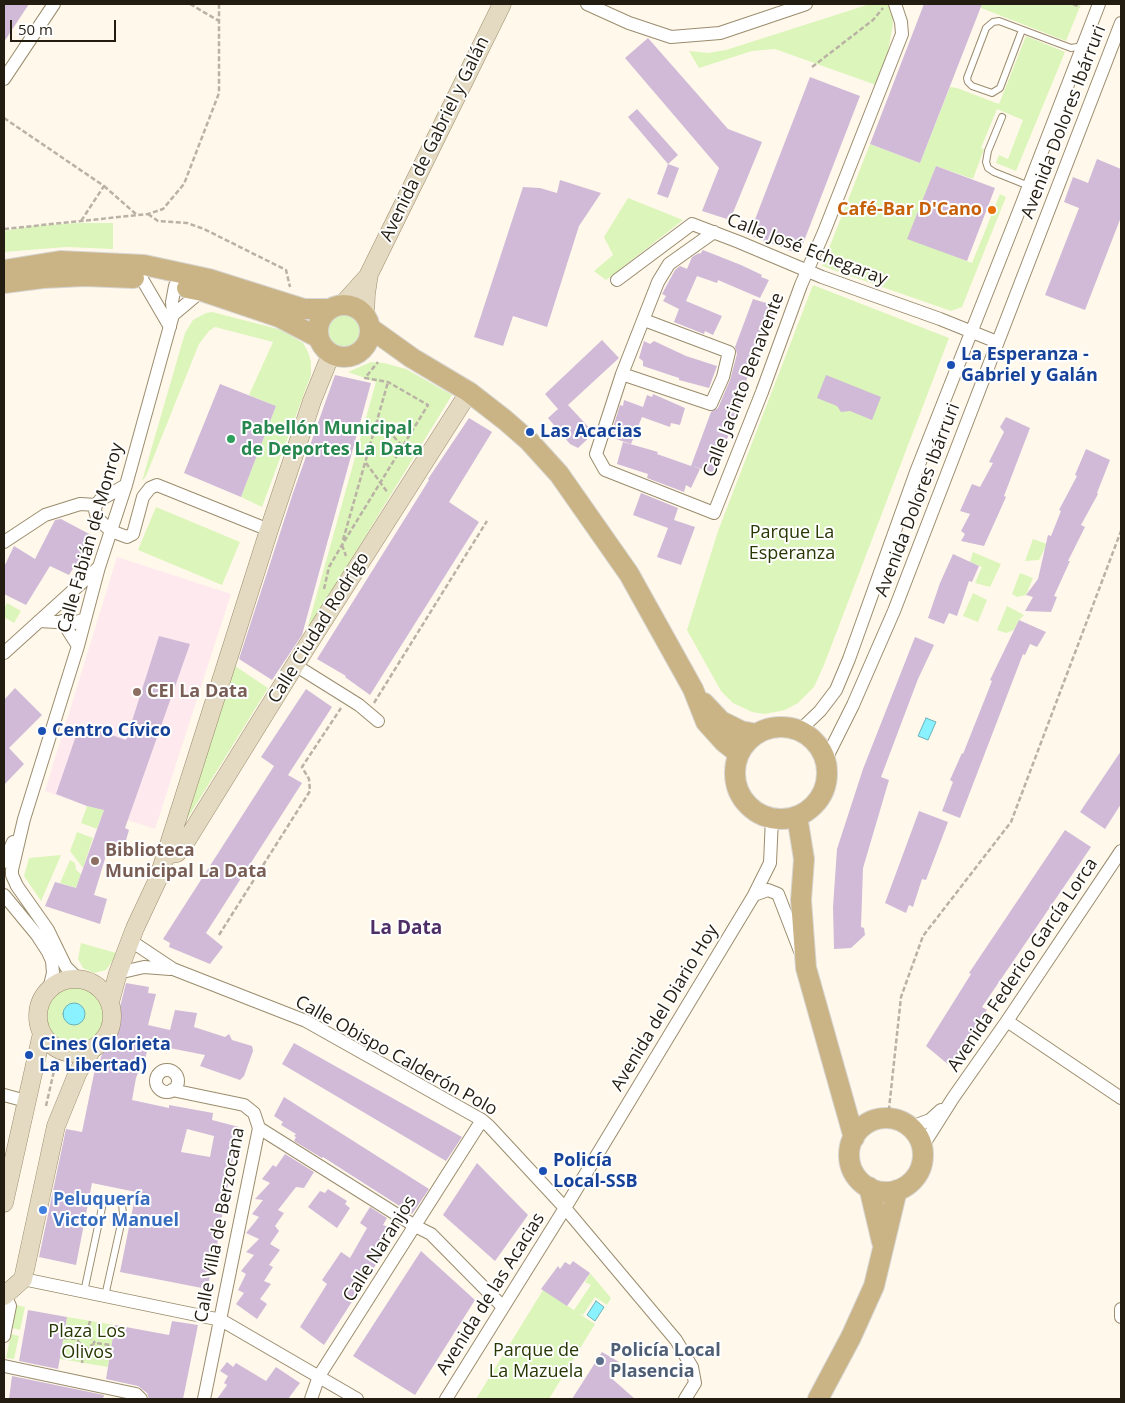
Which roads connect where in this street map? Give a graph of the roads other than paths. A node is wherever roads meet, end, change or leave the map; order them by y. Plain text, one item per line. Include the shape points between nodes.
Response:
1 (54, 4) edge
2 (502, 4) edge
3 (587, 4) edge
4 (806, 4) edge
5 (895, 4) edge
6 (1099, 4) edge
7 (1121, 23) edge
8 (1022, 30) junction
9 (1083, 46) junction
10 (4, 80) edge
11 (1002, 117) dead end
12 (1029, 186) junction
13 (714, 232) junction
14 (4, 270) edge
15 (808, 271) junction
16 (369, 274) junction
17 (142, 279) junction
18 (182, 280) junction
19 (617, 280) dead end
20 (4, 283) edge
21 (206, 285) junction
22 (336, 307) junction
23 (644, 320) junction
24 (171, 321) junction
25 (367, 322) junction
26 (972, 331) junction
27 (319, 338) junction
28 (997, 342) junction
29 (362, 349) junction
30 (331, 354) junction
31 (412, 358) junction
32 (622, 374) junction
33 (469, 392) junction
34 (126, 485) junction
35 (96, 505) junction
36 (269, 530) junction
37 (111, 531) junction
38 (4, 542) edge
39 (99, 567) junction
40 (66, 597) junction
41 (87, 614) junction
42 (62, 621) junction
43 (39, 622) junction
44 (78, 646) junction
45 (4, 652) edge
46 (295, 665) junction
47 (693, 689) junction
48 (378, 721) dead end
49 (799, 731) junction
50 (757, 734) junction
51 (739, 754) junction
52 (825, 761) junction
53 (797, 816) junction
54 (772, 818) junction
55 (24, 819) junction
56 (1121, 851) edge
57 (164, 855) junction
58 (4, 862) edge
59 (1118, 865) edge
60 (754, 895) junction
61 (5, 897) edge
62 (130, 941) junction
63 (806, 968) junction
64 (173, 969) junction
65 (118, 973) junction
66 (78, 978) junction
67 (97, 985) junction
68 (49, 989) junction
69 (110, 1002) junction
70 (1007, 1021) junction
71 (42, 1033) junction
72 (93, 1048) junction
73 (172, 1090) dead end
74 (4, 1095) edge
75 (843, 1098) junction
76 (953, 1098) junction
77 (1121, 1098) edge
78 (26, 1101) junction
79 (482, 1120) junction
80 (879, 1120) junction
81 (911, 1127) junction
82 (259, 1128) junction
83 (854, 1138) junction
84 (922, 1147) junction
85 (869, 1187) junction
86 (897, 1190) junction
87 (4, 1203) edge
88 (565, 1208) junction
89 (416, 1226) junction
90 (883, 1247) junction
91 (23, 1279) junction
92 (4, 1286) edge
93 (84, 1292) junction
94 (4, 1296) edge
95 (105, 1296) junction
96 (4, 1300) edge
97 (503, 1306) junction
98 (1121, 1309) edge
99 (1121, 1317) edge
100 (220, 1320) junction
101 (4, 1336) edge
102 (4, 1366) edge
103 (319, 1376) junction
104 (141, 1399) edge
105 (204, 1399) edge
106 (311, 1399) edge
107 (356, 1399) edge
108 (446, 1399) edge
109 (685, 1399) edge
110 (818, 1399) edge

1 - 10 street
2 - 16 main road, Avenida de Gabriel y Galán
3 - 4 street via 671,37 720,33
5 - 15 street, Calle Jacinto Benavente via 902,34
6 - 9 street, Avenida Dolores Ibárruri
7 - 28 street, Avenida Dolores Ibárruri
8 - 8 lane via 999,21 986,28 967,78 972,86 992,93 1000,88
8 - 9 lane via 1071,48
9 - 12 street, Avenida Dolores Ibárruri
11 - 12 lane via 988,151 988,168
12 - 26 street, Avenida Dolores Ibárruri
13 - 15 street, Calle José Echegaray
13 - 19 street, Calle José Echegaray via 692,224
13 - 23 street via 669,264 658,282
14 - 18 main road via 60,261 94,262 144,265
15 - 26 street, Calle José Echegaray
15 - 32 street, Calle Jacinto Benavente via 714,513 606,470 596,454
16 - 22 main road, Avenida de Gabriel y Galán
16 - 25 main road, Avenida de Gabriel y Galán
17 - 18 main road
17 - 20 main road via 84,276
17 - 24 street
18 - 21 main road
18 - 24 street, Calle Fabián de Monroy via 172,302
21 - 22 main road via 304,309
21 - 24 street
21 - 27 main road
22 - 25 main road via 359,309
22 - 27 main road via 320,320
23 - 32 street
23 - 32 street via 728,352 722,377 711,404
24 - 34 street, Calle Fabián de Monroy
25 - 29 main road via 370,335
25 - 31 main road
26 - 28 street, Calle José Echegaray
26 - 49 street, Avenida Dolores Ibárruri via 836,690
27 - 30 main road
28 - 52 street, Avenida Dolores Ibárruri via 894,611
29 - 30 main road via 342,357
29 - 31 main road
30 - 36 main road
31 - 33 main road
33 - 46 main road, Calle Ciudad Rodrigo
33 - 47 main road via 523,436 560,474 628,574
34 - 35 street
34 - 37 street, Calle Fabián de Monroy
35 - 37 street via 95,515
35 - 38 street via 80,504 45,515
36 - 37 street via 157,485 143,497 133,534 127,537
36 - 57 main road
37 - 39 street, Calle Fabián de Monroy
39 - 40 street
39 - 41 street, Calle Fabián de Monroy
40 - 41 street via 77,596 83,600
40 - 43 street
41 - 42 street via 74,623
41 - 44 street, Calle Fabián de Monroy
42 - 43 street
42 - 44 street
43 - 45 street
44 - 55 street, Calle Fabián de Monroy
46 - 48 street
46 - 57 main road, Calle Ciudad Rodrigo via 185,844 178,853
47 - 50 main road via 721,720 741,731
47 - 51 main road via 706,722
49 - 50 main road via 785,727
49 - 52 main road via 820,748
50 - 51 main road via 746,742
51 - 54 main road via 735,781 740,794 748,806
52 - 53 main road via 827,774 818,800
53 - 54 main road
53 - 63 main road via 804,859 801,900
54 - 60 street, Avenida del Diario Hoy via 770,863
55 - 58 street, Calle Fabián de Monroy
55 - 66 street, Calle Fabián de Monroy via 12,870 14,881 48,930 66,967
56 - 59 street, Avenida Federico García Lorca
57 - 62 main road via 158,878
59 - 70 street, Avenida Federico García Lorca
60 - 63 street via 768,890 778,894
60 - 88 street, Avenida del Diario Hoy
61 - 68 street via 37,936 50,958 53,973
62 - 64 street, Calle Obispo Calderón Polo
62 - 65 main road
63 - 75 main road
64 - 65 street, Calle Obispo Calderón Polo via 144,967
64 - 79 street, Calle Obispo Calderón Polo via 306,1021
65 - 67 main road
65 - 69 main road
66 - 67 main road
66 - 68 main road via 65,980
67 - 69 main road
68 - 71 main road via 38,1011
69 - 72 main road via 112,1023 102,1042
70 - 76 street, Avenida Federico García Lorca
70 - 77 street
71 - 72 main road via 59,1049 82,1052
71 - 78 main road
72 - 91 main road via 78,1072 56,1126
73 - 82 street, Calle Villa de Berzocana via 244,1106 254,1113
74 - 78 street
75 - 80 main road
75 - 83 main road
76 - 81 street, Avenida Federico García Lorca via 930,1120
76 - 84 street, Avenida Federico García Lorca
78 - 87 main road
79 - 88 street, Calle Obispo Calderón Polo
79 - 89 street, Calle Naranjos
80 - 81 main road via 900,1121
80 - 83 main road via 864,1126
81 - 84 main road
82 - 89 street
82 - 100 street, Calle Villa de Berzocana
83 - 85 main road via 849,1155 851,1167
84 - 86 main road via 923,1158 915,1178
85 - 86 main road via 886,1192
85 - 90 main road
86 - 90 main road
88 - 97 street, Avenida de las Acacias
88 - 109 street, Calle Obispo Calderón Polo via 676,1340 692,1367 695,1383
89 - 97 street via 431,1234
89 - 103 street, Calle Naranjos
90 - 110 main road via 874,1286
91 - 92 street
91 - 93 street
91 - 94 main road
93 - 95 street
93 - 95 lane via 103,1203 116,1200 122,1203 123,1214
95 - 100 street
96 - 101 street via 10,1306
97 - 108 street, Avenida de las Acacias
98 - 99 street
100 - 103 street
100 - 105 street, Calle Villa de Berzocana
102 - 104 street via 136,1394
103 - 106 street, Calle Naranjos
103 - 107 street

